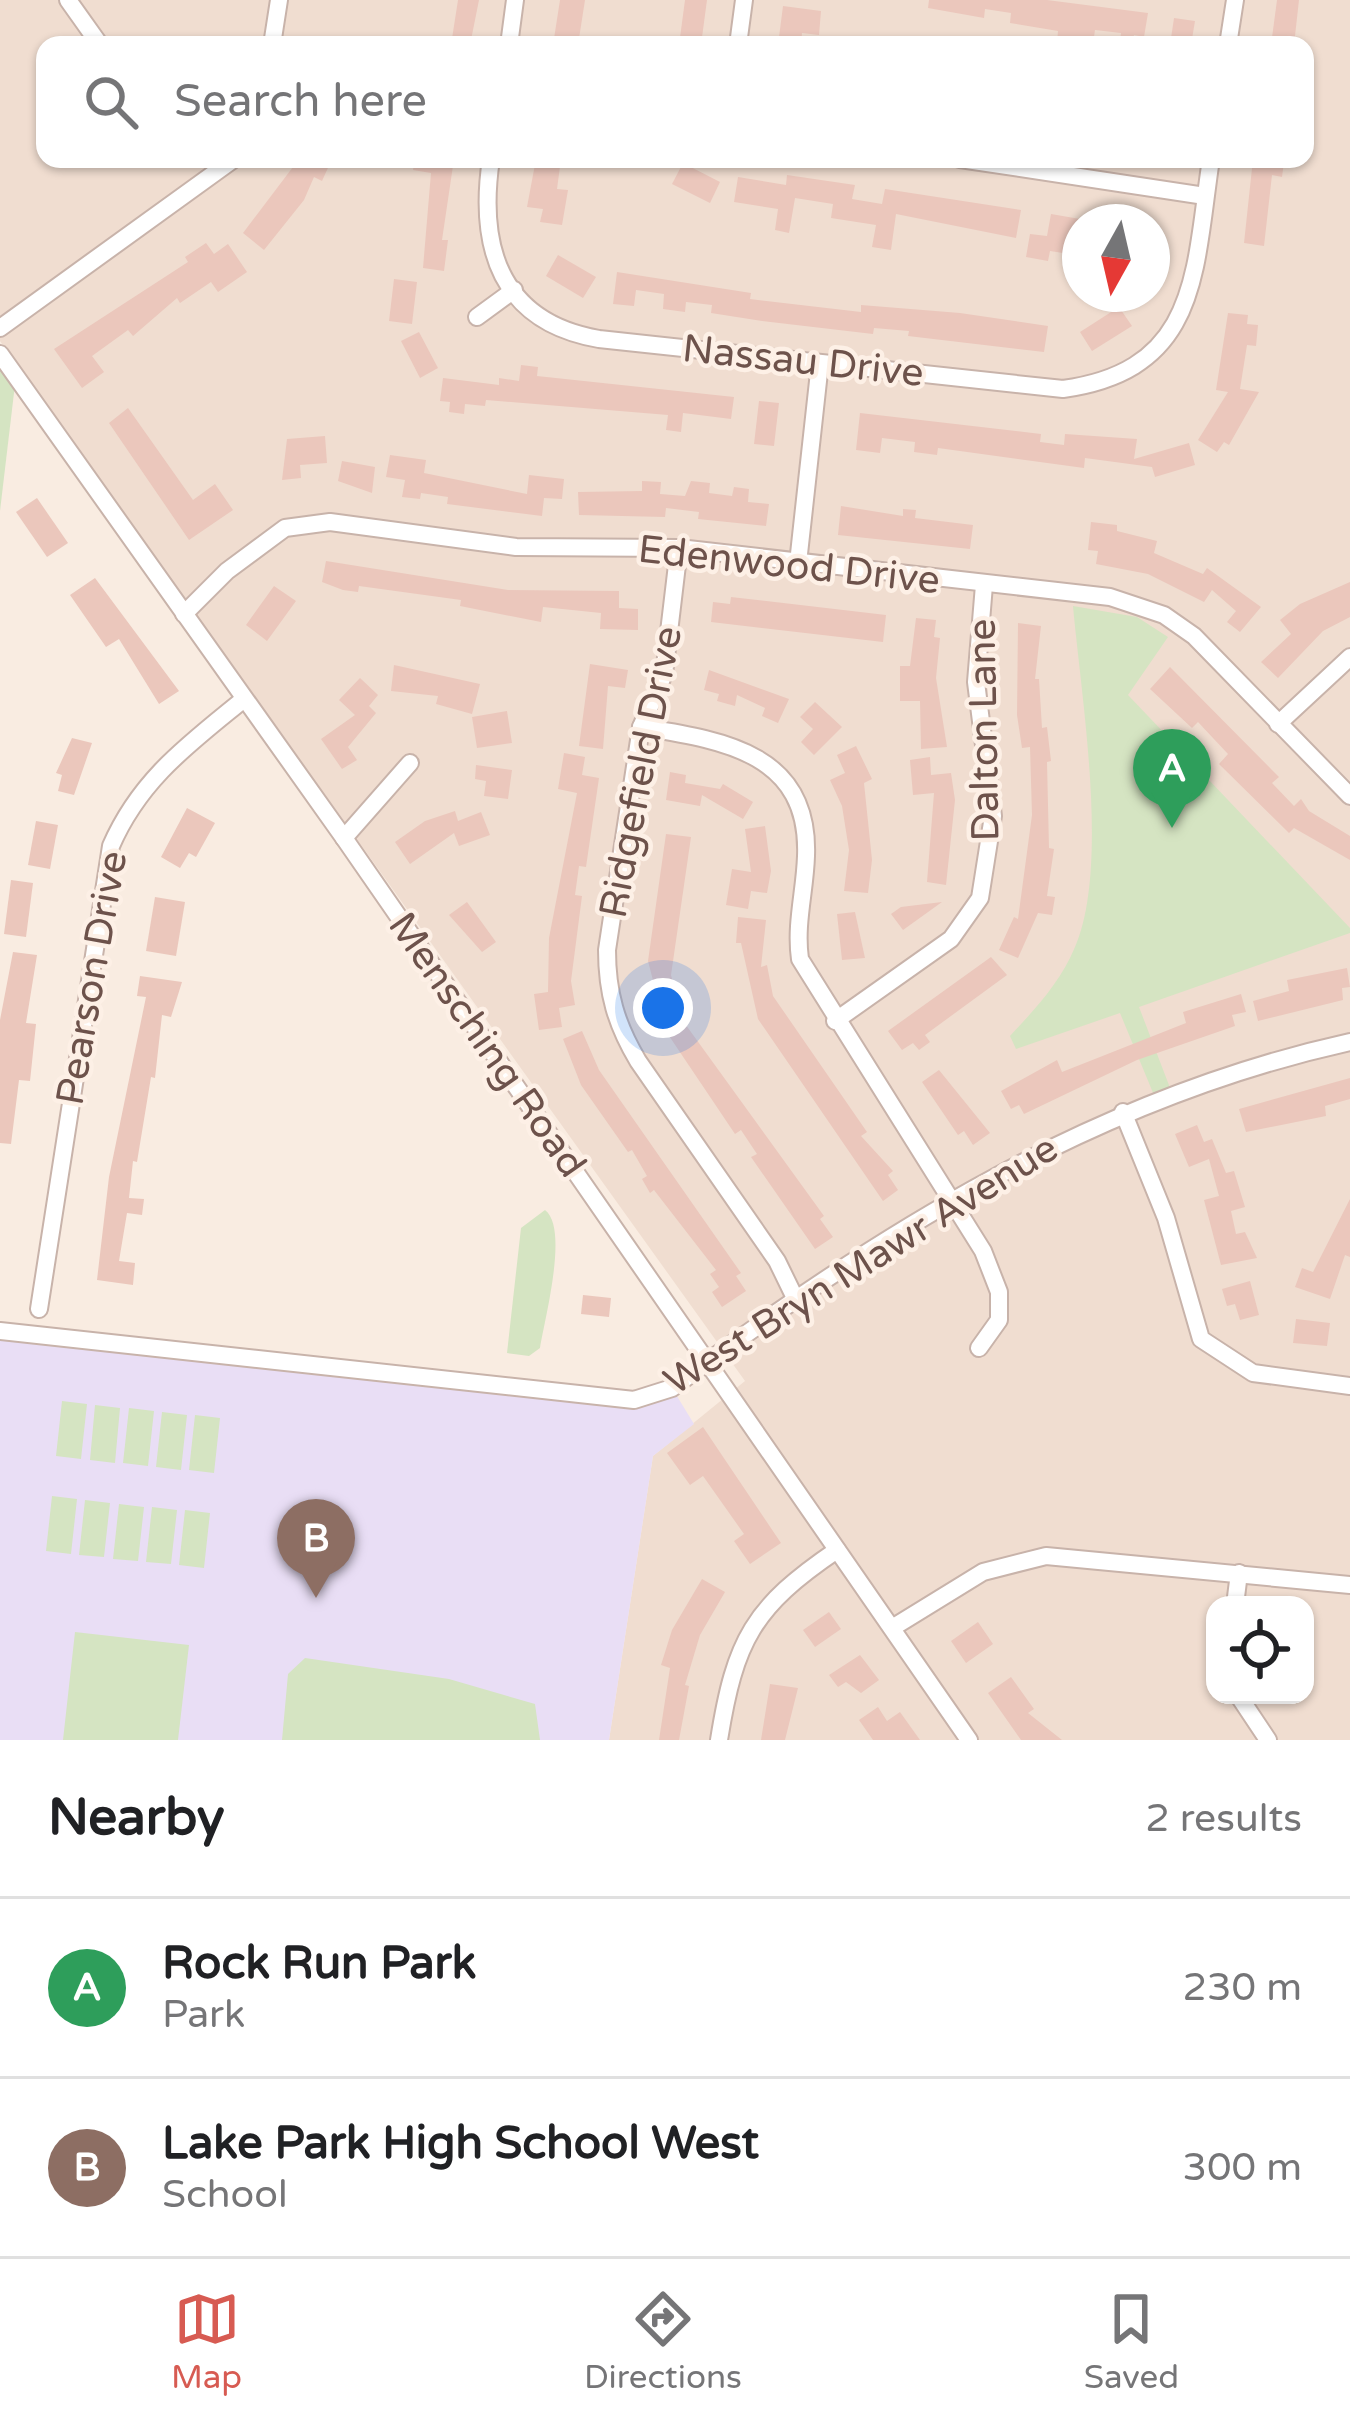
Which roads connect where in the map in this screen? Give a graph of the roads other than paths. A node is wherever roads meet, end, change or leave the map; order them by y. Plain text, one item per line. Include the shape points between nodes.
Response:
1 (68, 0) edge
2 (279, 0) edge
3 (515, 0) edge
4 (745, 0) edge
5 (1234, 0) edge
6 (94, 36) edge
7 (273, 36) edge
8 (509, 36) edge
9 (739, 36) edge
10 (1229, 36) edge
11 (222, 168) edge
12 (491, 168) edge
13 (1020, 168) edge
14 (1210, 168) edge
15 (1205, 196) junction
16 (511, 286) junction
17 (477, 317) dead end
18 (0, 328) edge
19 (0, 354) edge
20 (820, 363) junction
21 (679, 548) junction
22 (798, 563) junction
23 (983, 585) junction
24 (184, 614) junction
25 (1350, 657) edge
26 (244, 699) junction
27 (1278, 724) junction
28 (641, 727) junction
29 (410, 763) dead end
30 (1350, 796) edge
31 (344, 838) junction
32 (836, 1021) junction
33 (1350, 1042) edge
34 (1123, 1112) junction
35 (953, 1200) junction
36 (796, 1301) junction
37 (39, 1309) dead end
38 (0, 1330) edge
39 (980, 1348) dead end
40 (705, 1363) junction
41 (1350, 1386) edge
42 (837, 1550) junction
43 (1238, 1573) junction
44 (1350, 1585) edge
45 (1236, 1596) edge
46 (892, 1628) junction
47 (1244, 1704) edge
48 (719, 1740) edge
49 (969, 1740) edge
50 (1268, 1740) edge

1 - 6 street
2 - 7 street
3 - 8 street
4 - 9 street
5 - 10 street
11 - 18 street
12 - 16 street via 487,237
13 - 15 street
14 - 15 street
15 - 20 street, Nassau Drive via 1185,305 1132,374 1063,389
16 - 17 street
16 - 20 street, Nassau Drive via 548,322 583,337
19 - 24 street, Mensching Road
20 - 22 street
21 - 22 street, Edenwood Drive
21 - 24 street, Edenwood Drive via 516,547 330,522 285,528
21 - 28 street, Ridgefield Drive via 664,674
22 - 23 street, Edenwood Drive
23 - 27 street, Edenwood Drive via 1110,597 1164,616 1201,642
23 - 32 street, Dalton Lane via 976,682 994,816 980,898 950,939
24 - 26 street, Mensching Road
25 - 27 street
26 - 31 street, Mensching Road
26 - 37 street, Pearson Drive via 159,768 112,846
27 - 30 street, Edenwood Drive
28 - 32 street via 733,743 792,790 806,845 800,959
28 - 36 street, Ridgefield Drive via 607,950 610,1002 638,1061
29 - 31 street
31 - 40 street, Mensching Road
32 - 35 street
33 - 34 street, West Bryn Mawr Avenue
34 - 35 street, West Bryn Mawr Avenue
34 - 41 street via 1202,1340 1253,1373
35 - 36 street, West Bryn Mawr Avenue
35 - 39 street via 998,1292 999,1320
36 - 40 street, West Bryn Mawr Avenue
38 - 40 street, West Bryn Mawr Avenue via 634,1400 672,1388
40 - 42 street, Mensching Road
42 - 46 street, Mensching Road
42 - 48 street via 784,1586 748,1634 730,1673
43 - 44 street
43 - 45 street
43 - 46 street via 1046,1556 983,1572
46 - 49 street, Mensching Road
47 - 50 street

